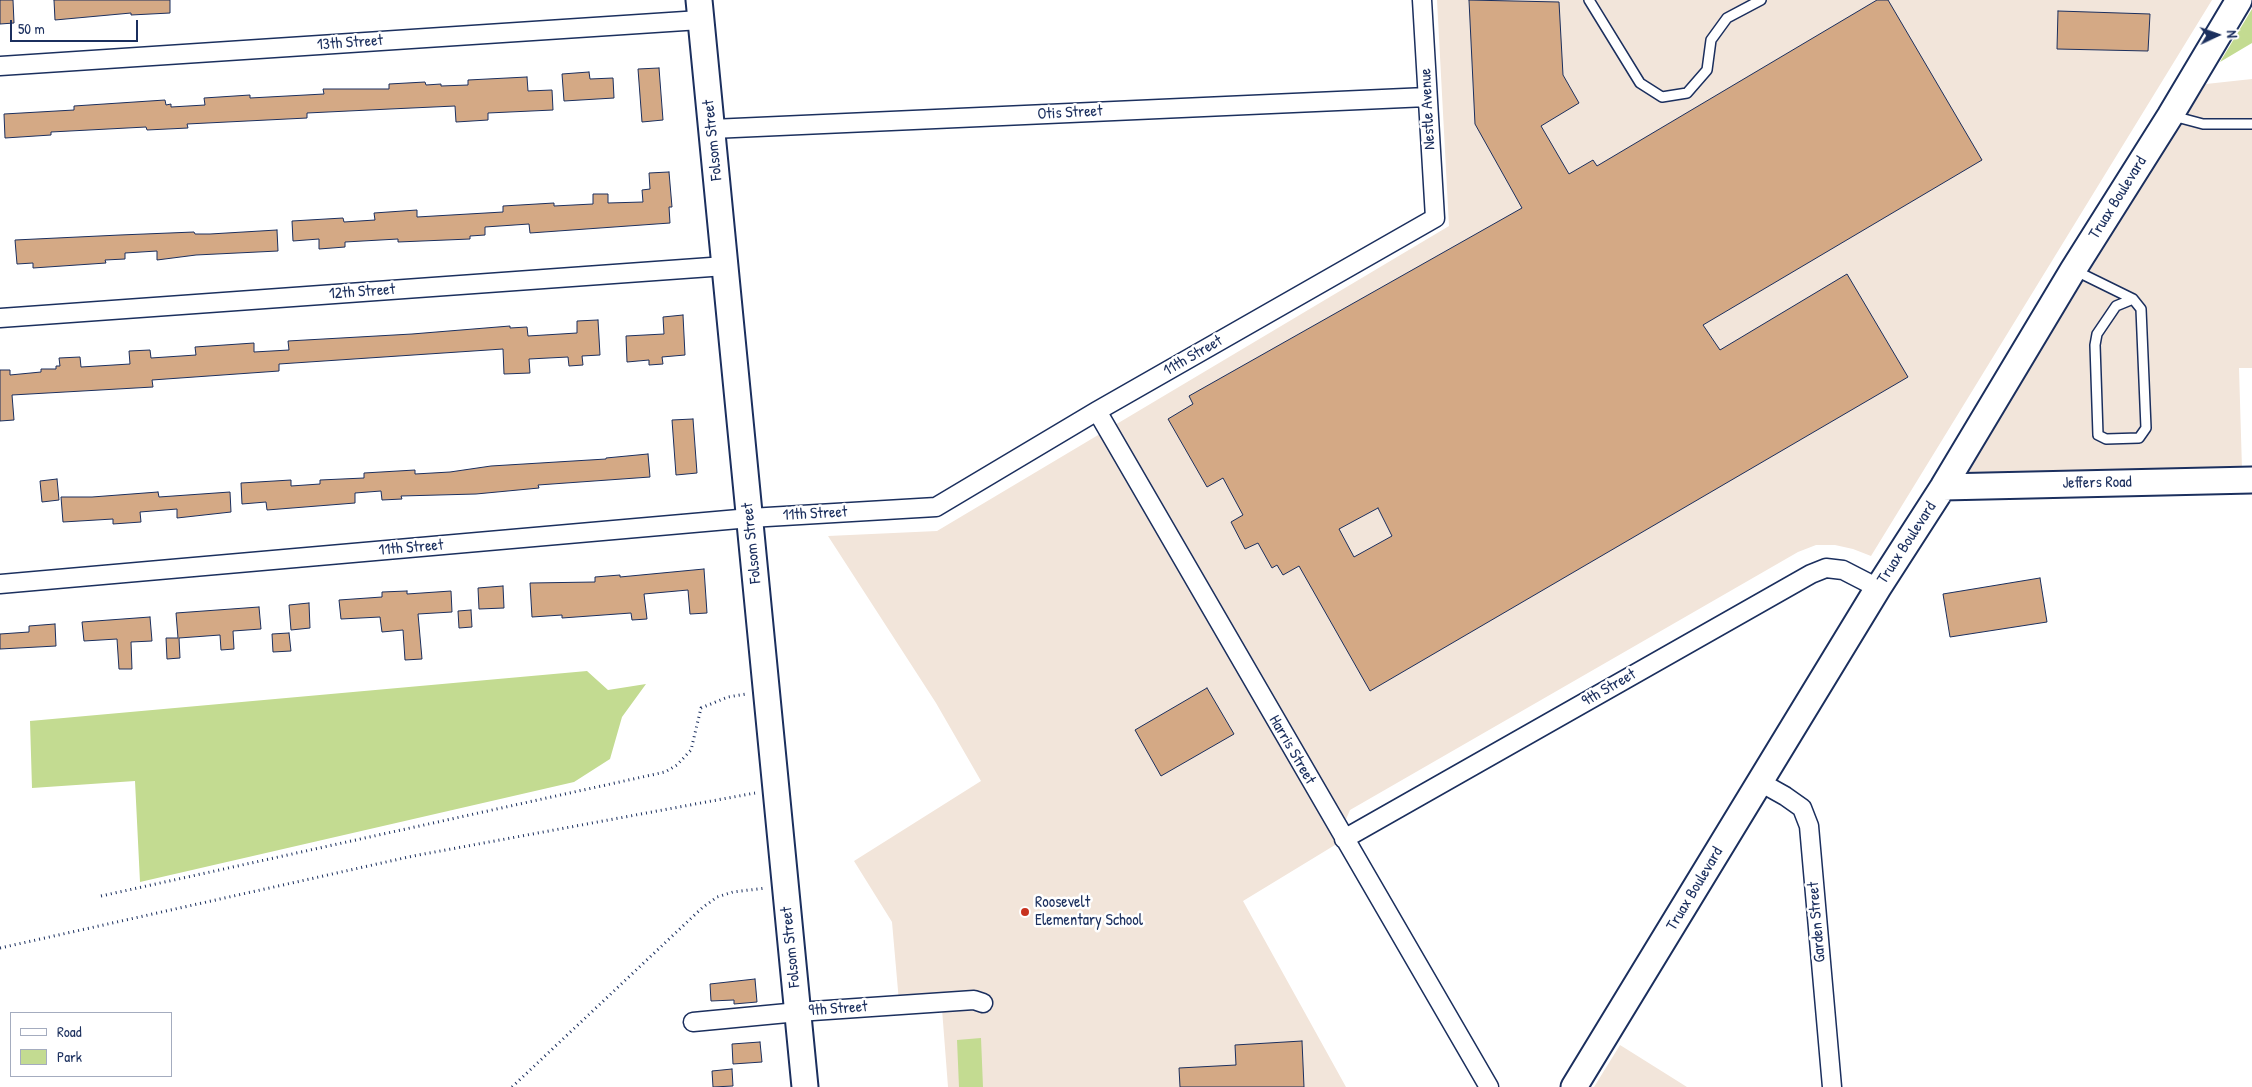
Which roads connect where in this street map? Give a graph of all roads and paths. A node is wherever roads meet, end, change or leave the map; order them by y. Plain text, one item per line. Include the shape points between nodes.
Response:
1 (1422, 0) edge
2 (1589, 0) edge
3 (1761, 0) edge
4 (2239, 0) edge
5 (699, 10) edge
6 (0, 66) edge
7 (1427, 97) junction
8 (2170, 116) junction
9 (2252, 124) edge
10 (712, 129) junction
11 (1435, 218) joint
12 (725, 266) junction
13 (2073, 270) junction
14 (2133, 299) junction
15 (0, 318) edge
16 (1097, 412) junction
17 (2252, 480) edge
18 (1943, 487) junction
19 (750, 518) junction
20 (0, 584) edge
21 (1878, 588) junction
22 (766, 691) junction
23 (1760, 782) junction
24 (755, 793) dead end
25 (1344, 839) junction
26 (761, 889) dead end
27 (102, 896) dead end
28 (0, 948) edge
29 (983, 1003) dead end
30 (798, 1012) junction
31 (693, 1022) dead end
32 (512, 1087) edge
33 (805, 1087) edge
34 (1489, 1087) edge
35 (1574, 1087) edge
36 (1832, 1087) edge

1 - 7 street, Nestle Avenue
2 - 3 lane via 1640,83 1662,97 1687,93 1707,70 1712,40 1727,18
4 - 8 main road, Truax Boulevard
5 - 6 street, 13th Street
5 - 10 main road, Folsom Street
7 - 10 street, Otis Street
7 - 11 street, Nestle Avenue
8 - 9 lane via 2203,124
8 - 13 main road, Truax Boulevard
10 - 12 main road, Folsom Street
11 - 16 street, 11th Street
12 - 15 street, 12th Street
12 - 19 main road, Folsom Street
13 - 14 lane
13 - 18 main road, Truax Boulevard
14 - 14 lane via 2141,309 2146,428 2139,438 2106,439 2098,435 2097,334 2116,306
16 - 19 street, 11th Street via 936,507
16 - 25 street, Harris Street
17 - 18 main road, Jeffers Road
18 - 21 main road, Truax Boulevard
19 - 20 street, 11th Street
19 - 22 main road, Folsom Street
21 - 23 main road, Truax Boulevard
21 - 25 street, 9th Street via 1844,570 1826,568 1811,574
22 - 27 path via 728,697 701,708 691,750 665,772
22 - 30 main road, Folsom Street
23 - 35 main road, Truax Boulevard
23 - 36 street, Garden Street via 1802,808 1809,826
24 - 28 path via 413,856
25 - 34 street, Harris Street
26 - 32 path via 717,897 702,908
29 - 30 street, 9th Street via 974,1000
30 - 31 street, 9th Street
30 - 33 main road, Folsom Street

